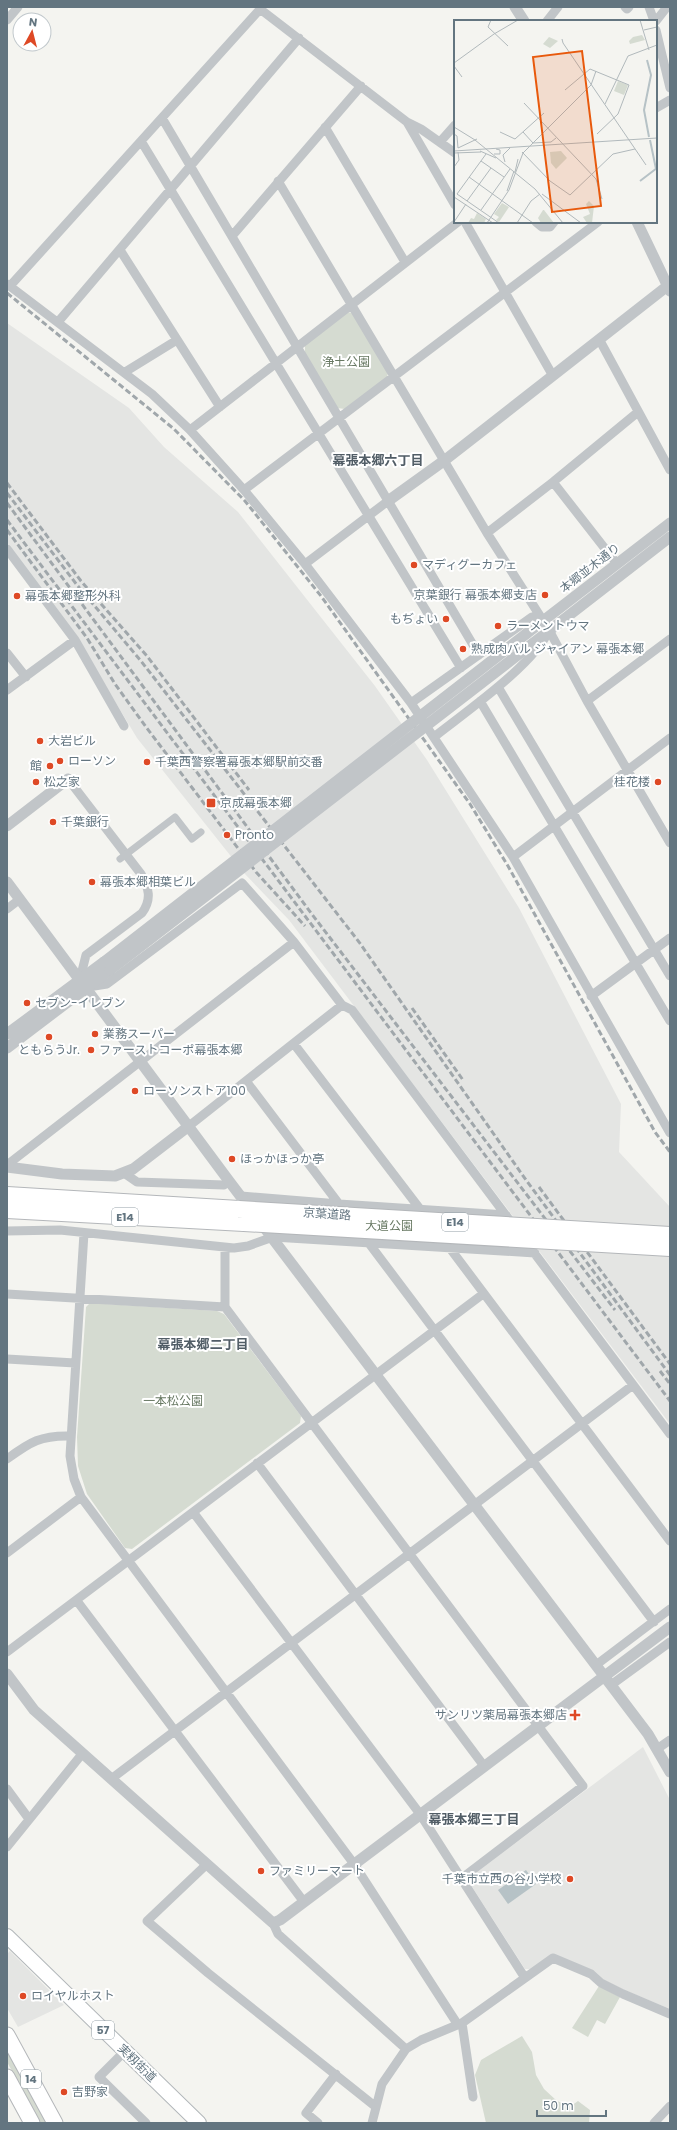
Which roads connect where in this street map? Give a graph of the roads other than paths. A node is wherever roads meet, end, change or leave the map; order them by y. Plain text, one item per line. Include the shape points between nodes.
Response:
1 (18, 7) edge
2 (515, 7) edge
3 (558, 7) edge
4 (625, 7) edge
5 (629, 7) edge
6 (649, 7) edge
7 (667, 7) edge
8 (261, 8) edge
9 (7, 20) edge
10 (523, 20) edge
11 (548, 20) edge
12 (655, 20) edge
13 (656, 20) edge
14 (657, 34) edge
15 (299, 38) junction
16 (361, 86) junction
17 (670, 88) edge
18 (670, 100) edge
19 (657, 107) edge
20 (162, 118) junction
21 (407, 122) junction
22 (454, 126) edge
23 (325, 127) junction
24 (141, 141) junction
25 (440, 142) junction
26 (454, 152) edge
27 (191, 167) junction
28 (278, 182) junction
29 (171, 189) junction
30 (454, 203) edge
31 (457, 223) edge
32 (466, 223) edge
33 (537, 223) edge
34 (553, 223) edge
35 (597, 223) edge
36 (637, 223) edge
37 (232, 236) junction
38 (120, 250) junction
39 (405, 262) junction
40 (8, 285) edge
41 (669, 287) edge
42 (506, 293) junction
43 (352, 304) junction
44 (58, 322) junction
45 (599, 338) junction
46 (177, 340) junction
47 (297, 347) junction
48 (276, 363) junction
49 (125, 372) junction
50 (553, 376) junction
51 (395, 377) junction
52 (220, 407) junction
53 (638, 412) junction
54 (340, 418) junction
55 (190, 430) junction
56 (319, 434) junction
57 (445, 460) junction
58 (670, 470) edge
59 (553, 482) junction
60 (244, 490) junction
61 (388, 501) junction
62 (369, 515) junction
63 (670, 523) edge
64 (487, 532) junction
65 (670, 537) edge
66 (7, 549) edge
67 (306, 564) junction
68 (617, 564) junction
69 (546, 626) junction
70 (670, 639) edge
71 (75, 640) junction
72 (7, 653) edge
73 (479, 655) junction
74 (461, 668) junction
75 (26, 677) junction
76 (498, 687) junction
77 (7, 690) edge
78 (480, 701) junction
79 (588, 701) junction
80 (411, 702) junction
81 (124, 726) dead end
82 (434, 737) junction
83 (670, 738) edge
84 (627, 770) junction
85 (68, 779) joint
86 (572, 812) junction
87 (554, 825) junction
88 (7, 826) edge
89 (201, 832) dead end
90 (669, 837) edge
91 (513, 857) junction
92 (120, 859) dead end
93 (7, 882) edge
94 (20, 899) junction
95 (7, 908) edge
96 (670, 938) edge
97 (294, 942) junction
98 (655, 950) junction
99 (636, 964) junction
100 (107, 966) junction
101 (670, 976) edge
102 (83, 983) junction
103 (591, 996) junction
104 (342, 1006) junction
105 (670, 1021) edge
106 (7, 1034) edge
107 (294, 1044) junction
108 (7, 1048) edge
109 (140, 1060) junction
110 (246, 1081) junction
111 (189, 1126) junction
112 (670, 1133) edge
113 (7, 1166) edge
114 (124, 1174) junction
115 (229, 1181) junction
116 (7, 1195) edge
117 (340, 1204) junction
118 (241, 1209) junction
119 (420, 1209) junction
120 (7, 1210) edge
121 (506, 1215) junction
122 (7, 1231) edge
123 (84, 1233) junction
124 (670, 1235) edge
125 (273, 1237) junction
126 (368, 1242) junction
127 (449, 1247) junction
128 (225, 1248) junction
129 (670, 1248) edge
130 (535, 1253) junction
131 (7, 1294) edge
132 (483, 1294) junction
133 (80, 1298) junction
134 (225, 1307) junction
135 (434, 1330) junction
136 (7, 1359) edge
137 (75, 1363) junction
138 (376, 1374) junction
139 (633, 1385) junction
140 (312, 1422) junction
141 (581, 1424) junction
142 (670, 1434) edge
143 (71, 1436) junction
144 (7, 1459) edge
145 (533, 1461) junction
146 (258, 1463) junction
147 (81, 1498) junction
148 (474, 1504) junction
149 (193, 1512) junction
150 (670, 1541) edge
151 (7, 1553) edge
152 (410, 1553) junction
153 (127, 1561) junction
154 (356, 1593) junction
155 (78, 1601) junction
156 (670, 1609) edge
157 (654, 1622) junction
158 (670, 1627) edge
159 (291, 1643) junction
160 (670, 1643) edge
161 (7, 1652) edge
162 (596, 1665) junction
163 (7, 1674) edge
164 (604, 1676) junction
165 (611, 1686) junction
166 (225, 1692) junction
167 (538, 1725) junction
168 (174, 1730) junction
169 (670, 1740) edge
170 (657, 1749) junction
171 (82, 1754) junction
172 (484, 1766) junction
173 (670, 1772) edge
174 (111, 1779) junction
175 (7, 1789) edge
176 (420, 1814) junction
177 (30, 1819) junction
178 (7, 1847) edge
179 (207, 1864) junction
180 (354, 1864) junction
181 (462, 1878) junction
182 (304, 1902) junction
183 (273, 1923) junction
184 (7, 1936) edge
185 (525, 1978) junction
186 (670, 2014) edge
187 (460, 2024) junction
188 (7, 2035) edge
189 (406, 2050) junction
190 (125, 2051) junction
191 (336, 2074) junction
192 (7, 2077) edge
193 (473, 2097) dead end
194 (670, 2106) edge
195 (376, 2107) junction
196 (657, 2122) edge
197 (32, 2123) edge
198 (55, 2123) edge
199 (146, 2123) edge
200 (198, 2123) edge
201 (318, 2123) edge
202 (372, 2123) edge

1 - 9 street
2 - 10 street
3 - 11 street
4 - 5 street
6 - 12 street
7 - 13 street
8 - 15 street
8 - 20 street
14 - 17 street
15 - 16 street
15 - 27 street
16 - 21 street
16 - 23 street
18 - 19 street
20 - 24 street
20 - 27 street
21 - 25 street
21 - 30 street
22 - 25 street
23 - 28 street
23 - 39 street
24 - 29 street
24 - 40 street
25 - 26 street
27 - 29 street
27 - 37 street
28 - 37 street
28 - 43 street
29 - 38 street
29 - 48 street
31 - 39 street
32 - 42 street
33 - 34 street via 542,227 550,227
35 - 42 street
36 - 41 street
37 - 47 street
38 - 44 street
38 - 46 street
39 - 43 street
40 - 44 street
41 - 45 street
42 - 50 street
42 - 51 street
43 - 47 street
43 - 51 street
44 - 49 street
45 - 50 street
45 - 53 street
46 - 49 street
46 - 52 street
47 - 48 street
47 - 54 street
48 - 52 street
48 - 56 street
49 - 55 street
50 - 57 street
51 - 54 street
51 - 57 street
52 - 55 street
53 - 58 street
53 - 59 street
54 - 56 street
54 - 61 street
55 - 60 street
56 - 60 street
56 - 62 street
57 - 61 street
57 - 64 street
59 - 64 street
59 - 68 street
60 - 67 street
61 - 62 street
61 - 73 street
62 - 67 street
62 - 74 street
63 - 68 street, 本郷並木通り
64 - 69 street
65 - 69 street, 本郷並木通り
66 - 71 street
67 - 80 street
68 - 69 street, 本郷並木通り
69 - 73 street via 532,617
69 - 76 street via 544,643
69 - 79 street
69 - 100 street, 本郷並木通り, bridge via 532,644
69 - 100 street, 本郷並木通り, bridge via 526,634
70 - 79 street
71 - 75 street
71 - 81 street
72 - 75 street
73 - 74 street
74 - 80 street
75 - 77 street
76 - 78 street
76 - 86 street
78 - 82 street
78 - 87 street
79 - 84 street
80 - 82 street
82 - 91 street
83 - 84 street
84 - 86 street
84 - 90 street
85 - 88 street
85 - 102 street via 141,874 148,886 149,897 142,913 86,955
86 - 87 street
86 - 98 street
87 - 91 street
87 - 99 street
89 - 92 street, bridge via 192,839 175,817
91 - 103 street
93 - 94 street
94 - 95 street
94 - 102 street
96 - 98 street
97 - 102 street via 242,883 106,984
97 - 104 street
97 - 109 street
98 - 99 street
98 - 101 street
99 - 103 street
99 - 105 street
100 - 102 street
102 - 106 street
102 - 108 street
102 - 109 street
103 - 112 street
104 - 107 street
104 - 121 street via 352,1010
107 - 110 street
107 - 119 street
109 - 111 street
109 - 113 street
110 - 111 street
110 - 117 street
111 - 114 street
111 - 115 street
113 - 114 street via 62,1174
114 - 115 street via 137,1182 224,1185
115 - 118 street
116 - 118 highway, 京葉道路 / E14
117 - 118 street
117 - 119 street
118 - 120 highway, 京葉道路 / E14
118 - 124 highway, 京葉道路 / E14, bridge
118 - 125 street
118 - 129 highway, 京葉道路 / E14, bridge
119 - 121 street
121 - 130 street
122 - 123 street via 60,1230
123 - 128 street
123 - 133 street
125 - 126 street
125 - 128 street via 248,1246
125 - 138 street
126 - 127 street
126 - 135 street
127 - 130 street
127 - 132 street
128 - 134 street
130 - 139 street
131 - 133 street
132 - 135 street
132 - 141 street
133 - 134 street
133 - 137 street
134 - 140 street
135 - 138 street
135 - 145 street
136 - 137 street
137 - 143 street
138 - 140 street
138 - 148 street
139 - 141 street
139 - 142 street
140 - 146 street
140 - 152 street
141 - 145 street
141 - 150 street
143 - 144 street via 40,1438 29,1442
143 - 147 street via 71,1466
145 - 148 street
145 - 157 street
146 - 149 street
146 - 154 street
147 - 151 street
147 - 153 street
148 - 152 street
148 - 162 street
149 - 153 street
149 - 159 street
152 - 154 street
152 - 167 street
153 - 155 street
153 - 166 street
154 - 159 street
154 - 172 street
155 - 161 street
155 - 168 street
156 - 157 street
157 - 162 street
158 - 164 street
159 - 166 street
159 - 176 street
160 - 165 street
162 - 164 street
163 - 171 street via 34,1710
164 - 165 street
164 - 167 street
165 - 170 street
166 - 168 street
166 - 180 street
167 - 172 street
167 - 181 street via 582,1786
168 - 174 street
168 - 182 street
169 - 170 street
170 - 173 street
171 - 174 street
171 - 177 street
172 - 176 street
174 - 179 street
175 - 177 street
176 - 180 street
176 - 181 street
177 - 178 street
179 - 183 street
179 - 191 street via 147,1921 208,1973
180 - 182 street
180 - 187 street
181 - 185 street
182 - 183 street
183 - 189 street via 278,1934 288,1944
184 - 190 main road, 実籾街道 / 57
185 - 186 street via 553,1958 590,1974 623,1994
185 - 187 street
187 - 189 street via 421,2040
187 - 193 street
188 - 198 highway, 14
189 - 195 street via 382,2084
190 - 199 street via 99,2077
190 - 200 main road, 実籾街道 / 57
191 - 195 street
191 - 201 street via 306,2113
192 - 197 highway, 14
194 - 196 street
195 - 202 street

